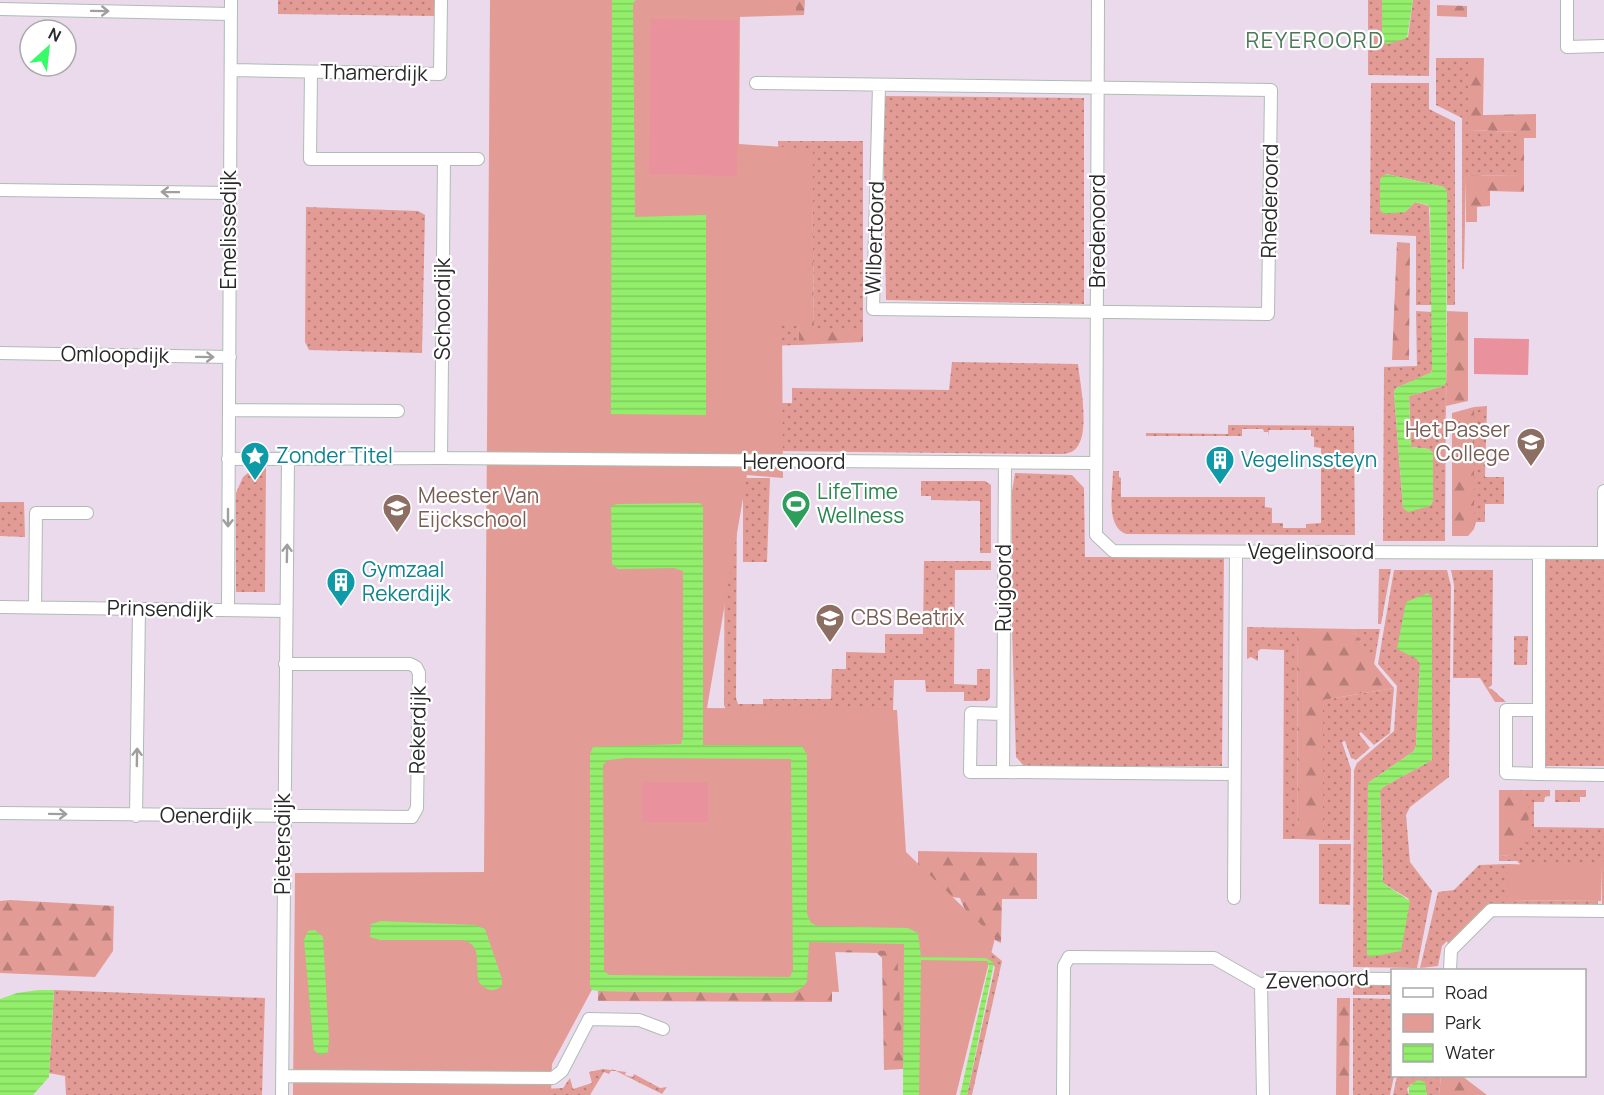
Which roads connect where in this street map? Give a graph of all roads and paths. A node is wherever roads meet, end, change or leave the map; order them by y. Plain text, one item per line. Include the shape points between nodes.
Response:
1 (231, 0) edge
2 (441, 0) edge
3 (1098, 0) edge
4 (1567, 0) edge
5 (0, 9) edge
6 (231, 14) junction
7 (1604, 46) edge
8 (233, 70) junction
9 (311, 72) junction
10 (756, 83) dead end
11 (879, 86) junction
12 (1098, 87) junction
13 (444, 159) junction
14 (478, 159) dead end
15 (0, 190) edge
16 (228, 193) junction
17 (1098, 312) junction
18 (0, 353) edge
19 (230, 357) junction
20 (229, 410) junction
21 (398, 411) dead end
22 (288, 458) junction
23 (441, 458) junction
24 (228, 459) junction
25 (1005, 463) junction
26 (1094, 463) junction
27 (1604, 491) edge
28 (87, 513) dead end
29 (1236, 552) junction
30 (1539, 552) junction
31 (1604, 553) edge
32 (0, 607) edge
33 (35, 607) junction
34 (140, 609) junction
35 (228, 610) junction
36 (285, 611) junction
37 (285, 664) junction
38 (1538, 710) junction
39 (1003, 714) junction
40 (1003, 772) junction
41 (1233, 774) junction
42 (1539, 774) junction
43 (1604, 775) edge
44 (0, 813) edge
45 (136, 816) junction
46 (284, 817) junction
47 (412, 817) joint
48 (1234, 898) dead end
49 (1604, 911) edge
50 (1450, 969) edge
51 (1391, 979) edge
52 (1261, 985) junction
53 (663, 1029) dead end
54 (282, 1076) junction
55 (282, 1095) edge
56 (1063, 1095) edge
57 (1263, 1095) edge

1 - 6 street, Emelissedijk
2 - 9 street, Thamerdijk via 440,74
3 - 12 street, Bredenoord
4 - 7 street via 1566,47
5 -> 6 street
6 - 8 street, Emelissedijk
8 - 9 street, Thamerdijk
8 - 16 street, Emelissedijk
9 - 13 street via 310,159
10 - 11 street
11 - 12 street
11 - 17 street, Wilbertoord via 873,309
12 - 17 street, Bredenoord
12 - 17 street, Rhederoord via 1271,90 1268,314
13 - 14 street
13 - 23 street, Schoordijk
16 -> 15 street
16 - 19 street, Emelissedijk
17 - 26 street, Bredenoord
18 -> 19 street, Omloopdijk
19 - 20 street, Emelissedijk
20 - 21 street
20 - 24 street, Emelissedijk
22 - 23 street, Herenoord
22 - 24 street, Herenoord
36 -> 22 street, Pietersdijk
23 - 25 street, Herenoord
24 -> 35 street, Emelissedijk
25 - 26 street, Herenoord
25 - 39 street, Ruigoord
26 - 29 street, Vegelinsoord via 1096,535 1113,551
27 - 31 street
28 - 33 street via 36,513
29 - 30 street, Vegelinsoord
29 - 41 street
30 - 31 street, Vegelinsoord
30 - 38 street
32 - 33 street, Prinsendijk
33 - 34 street, Prinsendijk
34 - 35 street, Prinsendijk
45 -> 34 street
35 - 36 street, Prinsendijk
36 - 37 street, Pietersdijk
37 - 46 street, Pietersdijk
37 - 47 street, Rekerdijk via 416,667 417,808
38 - 42 street
38 - 42 street via 1506,710 1506,773
39 - 40 street, Ruigoord
39 - 40 street via 971,713 970,772
40 - 41 street
41 - 48 street
42 - 43 street
44 -> 45 street, Oenerdijk
45 - 46 street, Oenerdijk
46 - 47 street, Oenerdijk
46 - 54 street, Pietersdijk
49 - 50 street via 1491,910 1451,950
51 - 52 street, Zevenoord via 1278,978
52 - 56 street, Zevenoord via 1214,958 1069,957 1064,966
52 - 57 street
53 - 54 street via 639,1020 589,1019 562,1071 553,1078
54 - 55 street, Pietersdijk

